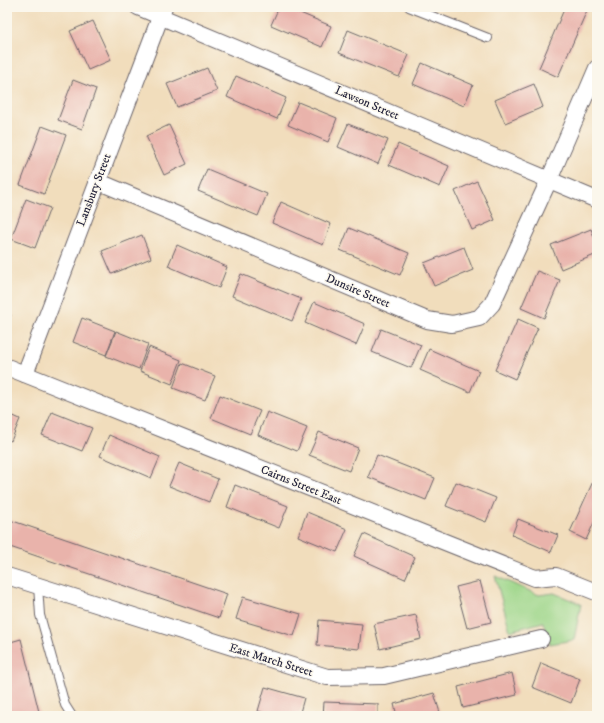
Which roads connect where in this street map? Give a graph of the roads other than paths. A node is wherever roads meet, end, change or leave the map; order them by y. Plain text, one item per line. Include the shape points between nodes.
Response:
1 (138, 7) edge
2 (408, 7) edge
3 (163, 12) edge
4 (488, 38) dead end
5 (597, 68) edge
6 (550, 180) junction
7 (97, 181) junction
8 (597, 200) edge
9 (7, 367) edge
10 (25, 374) junction
11 (7, 576) edge
12 (38, 586) junction
13 (596, 591) edge
14 (541, 639) dead end
15 (72, 716) edge

1 - 3 street, Lawson Street
2 - 4 lane
3 - 6 street, Lawson Street
3 - 7 street, Lansbury Street
5 - 6 street, Dunsire Street
6 - 7 street, Dunsire Street via 492,304 479,318 452,324 427,320
6 - 8 street, Lawson Street
7 - 10 street, Lansbury Street
9 - 10 street, Cairns Street East
10 - 13 street, Cairns Street East via 536,578 556,576
11 - 12 street, East March Street
12 - 14 street, East March Street via 327,677 384,676
12 - 15 lane via 40,615 65,705

